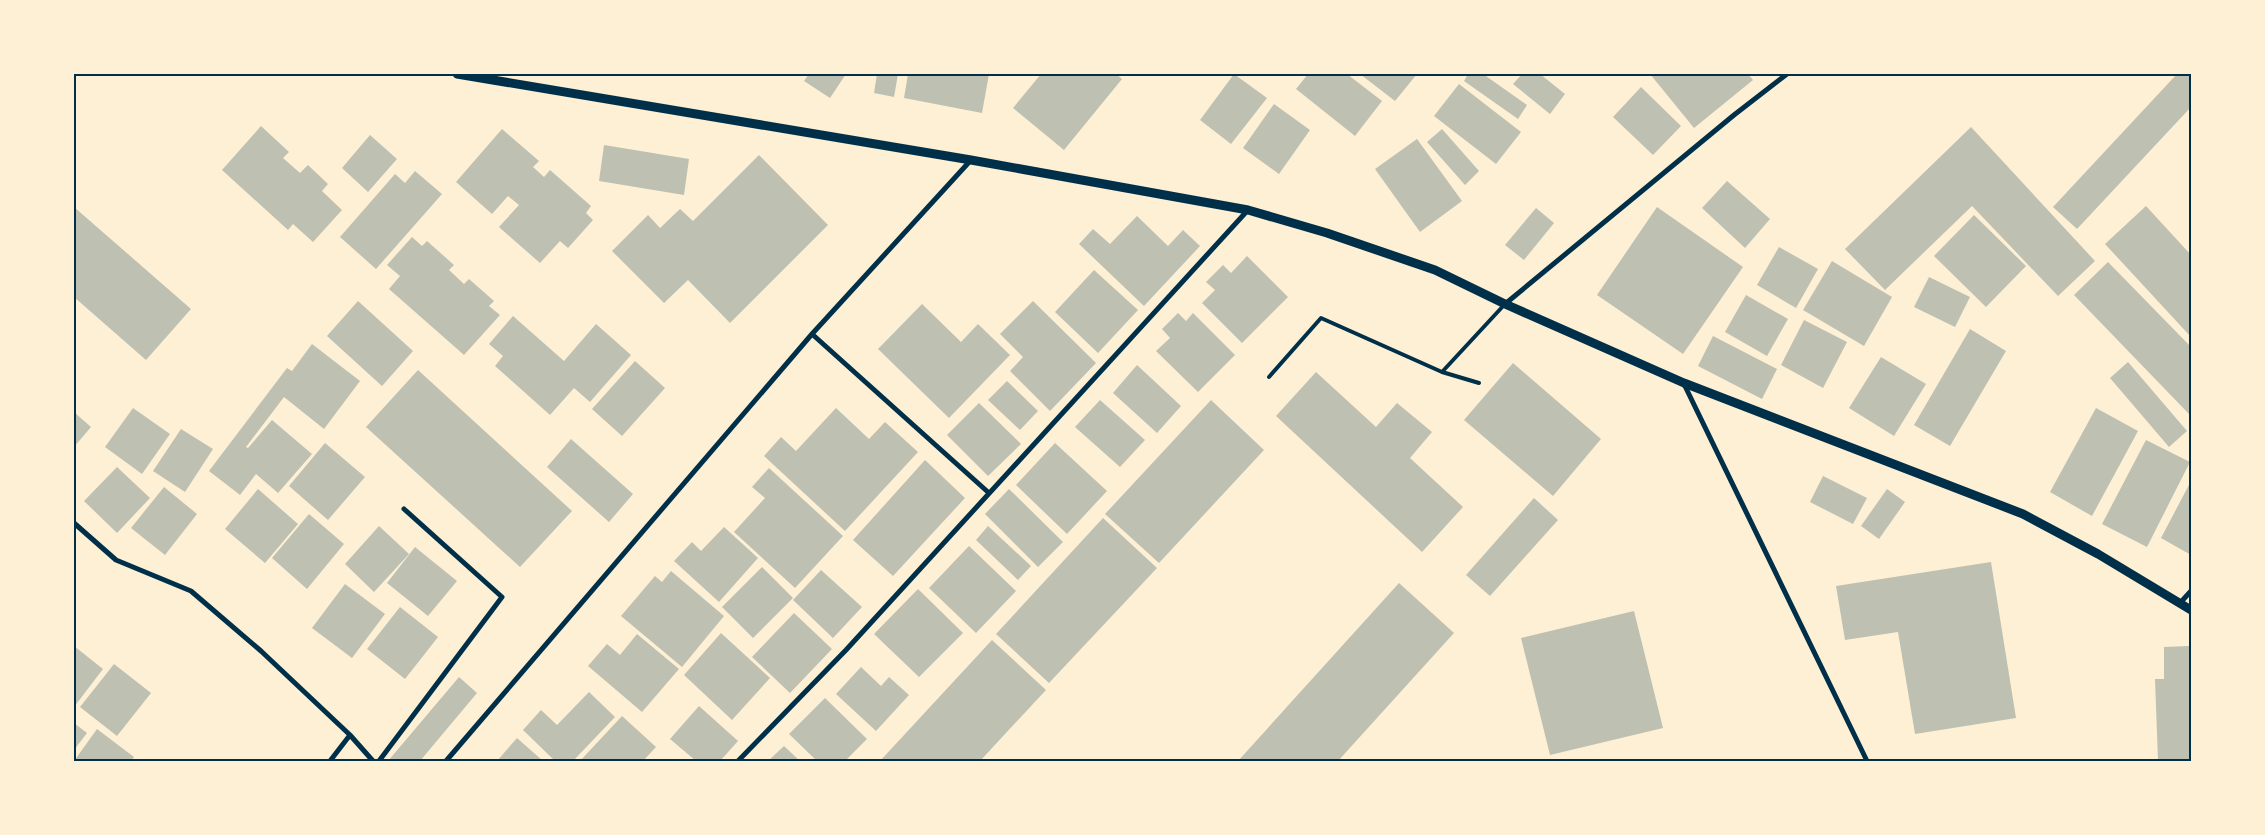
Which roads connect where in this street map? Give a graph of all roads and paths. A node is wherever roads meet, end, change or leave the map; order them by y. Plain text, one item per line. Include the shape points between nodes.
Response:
1 (457, 74) edge
2 (1787, 74) edge
3 (971, 160) junction
4 (1248, 210) junction
5 (1505, 304) junction
6 (812, 334) junction
7 (1442, 372) junction
8 (1269, 376) dead end
9 (1479, 383) dead end
10 (1684, 383) junction
11 (989, 493) junction
12 (404, 509) dead end
13 (74, 523) edge
14 (2191, 591) edge
15 (2180, 603) junction
16 (2191, 610) edge
17 (350, 735) junction
18 (330, 761) edge
19 (373, 761) edge
20 (379, 761) edge
21 (446, 761) edge
22 (738, 761) edge
23 (1867, 761) edge

1 - 3 street
2 - 5 street
3 - 4 street
3 - 6 street
4 - 5 street via 1435,270
4 - 11 street
5 - 7 lane
5 - 10 street
6 - 11 street
6 - 21 street
7 - 8 lane via 1321,318
7 - 9 lane
10 - 15 street via 2023,514
10 - 23 street
11 - 22 street via 846,650
12 - 20 street via 502,597
13 - 17 street via 116,560 190,591 261,651
14 - 15 street
15 - 16 street
17 - 18 street
17 - 19 street

